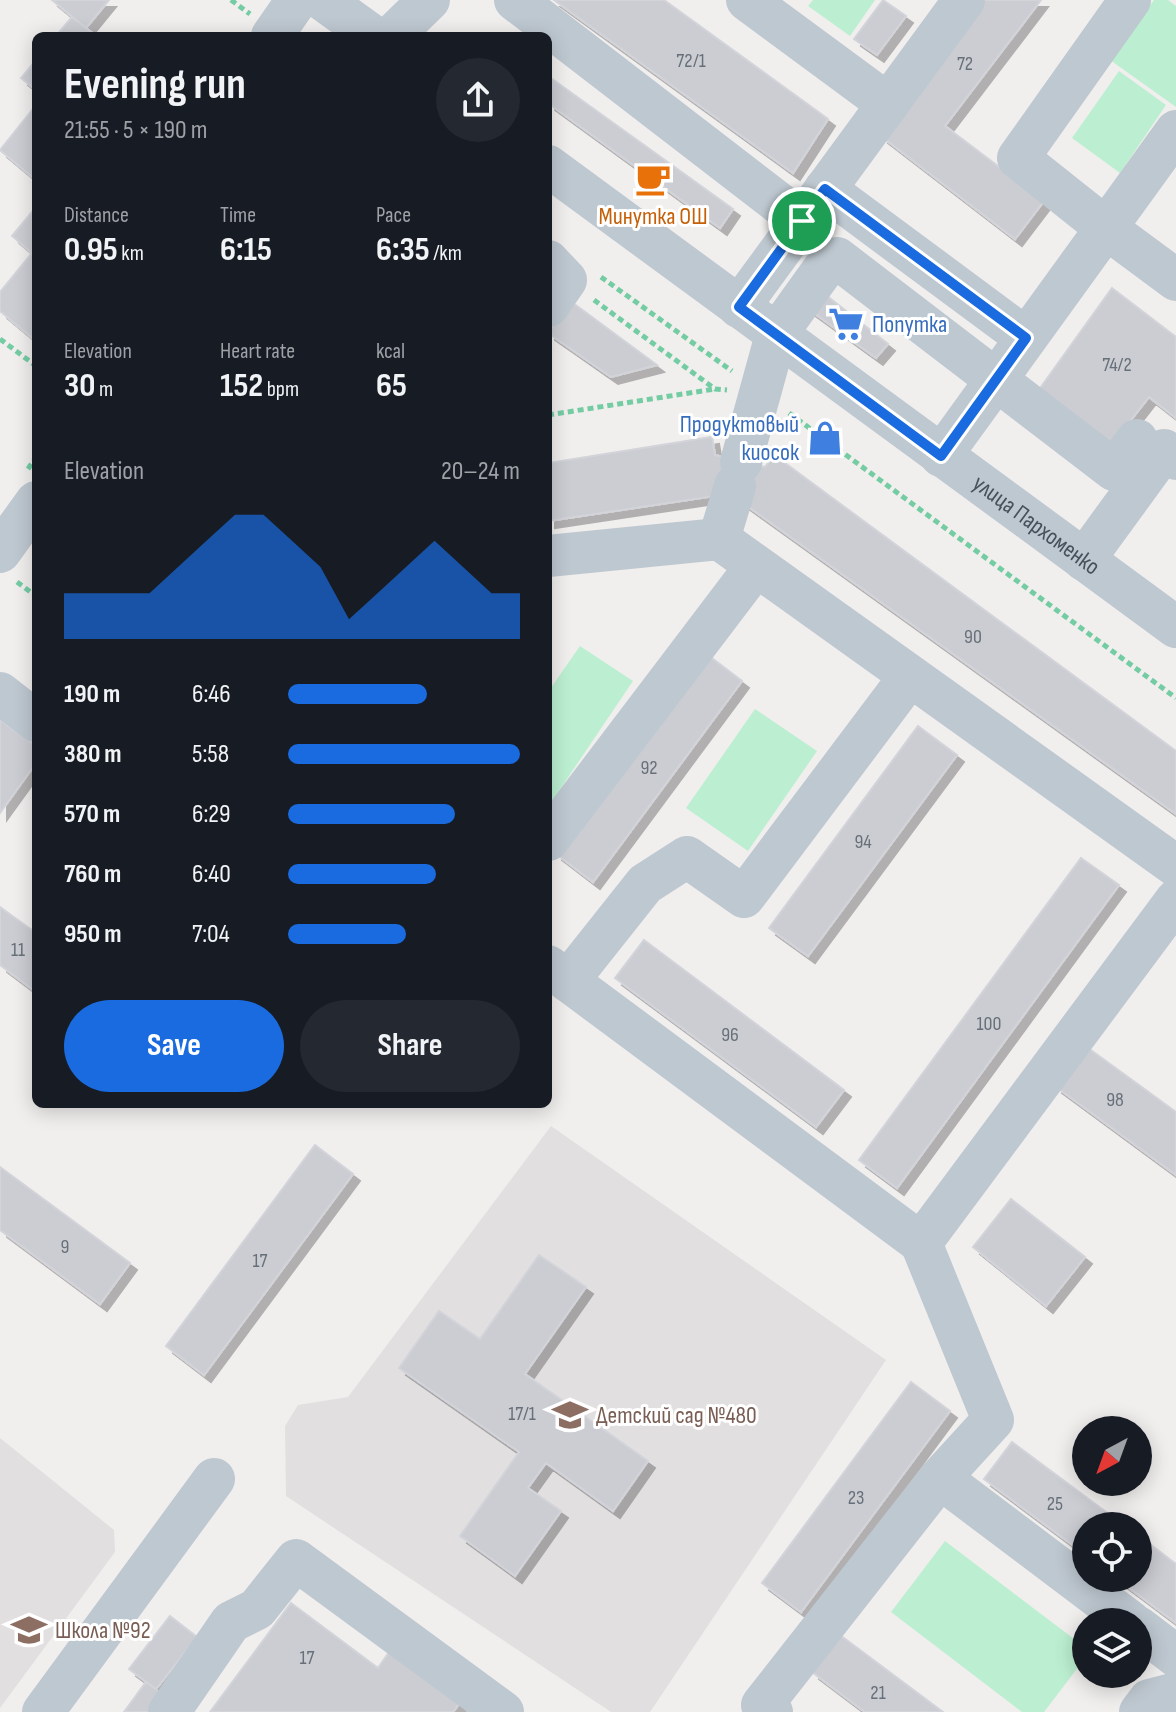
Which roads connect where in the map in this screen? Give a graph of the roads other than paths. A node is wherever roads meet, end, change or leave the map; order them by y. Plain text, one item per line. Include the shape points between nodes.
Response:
1 (297, 0) edge
2 (323, 0) edge
3 (429, 0) edge
4 (515, 0) edge
5 (747, 0) edge
6 (964, 0) edge
7 (1130, 0) edge
8 (275, 32) edge
9 (367, 32) edge
10 (396, 32) edge
11 (888, 104) junction
12 (1176, 131) edge
13 (552, 169) edge
14 (813, 205) junction
15 (1106, 228) junction
16 (1176, 280) edge
17 (739, 307) junction
18 (776, 335) junction
19 (1026, 338) junction
20 (996, 380) junction
21 (1137, 440) dead end
22 (941, 456) junction
23 (1176, 459) edge
24 (32, 506) edge
25 (4, 538) edge
26 (719, 539) junction
27 (552, 556) edge
28 (1084, 560) junction
29 (756, 566) junction
30 (1176, 627) edge
31 (910, 676) junction
32 (0, 693) edge
33 (32, 718) edge
34 (552, 835) edge
35 (1176, 866) edge
36 (1176, 900) edge
37 (558, 973) edge
38 (921, 1243) junction
39 (940, 1478) junction
40 (214, 1479) dead end
41 (1112, 1608) edge
42 (1152, 1638) edge
43 (1176, 1656) edge
44 (1176, 1693) edge
45 (58, 1707) edge
46 (169, 1712) edge
47 (503, 1712) edge
48 (772, 1712) edge
49 (1140, 1712) edge

1 - 8 street
2 - 9 street
3 - 10 street
4 - 14 street
5 - 11 street
6 - 11 street
7 - 15 street via 1018,158
11 - 14 street
12 - 15 street
13 - 17 street, улица Пархоменко
14 - 17 street
14 - 19 street
15 - 16 street
15 - 19 street
17 - 18 street, улица Пархоменко
18 - 20 street via 827,264 837,258
18 - 22 street, улица Пархоменко
18 - 26 street
19 - 20 street
20 - 21 street via 1114,470
20 - 22 street
22 - 28 street, улица Пархоменко
23 - 28 street via 1164,450 1131,509
24 - 25 street
26 - 27 street
26 - 29 street
28 - 30 street, улица Пархоменко
29 - 31 street
29 - 34 street
31 - 35 street
31 - 37 street via 744,897 687,857 645,884
32 - 33 street
36 - 38 street
37 - 38 street
38 - 39 street via 993,1420
39 - 41 street
39 - 48 street via 762,1705
40 - 45 street
42 - 43 street
44 - 49 street via 1149,1700
46 - 47 street via 231,1622 257,1609 296,1560

